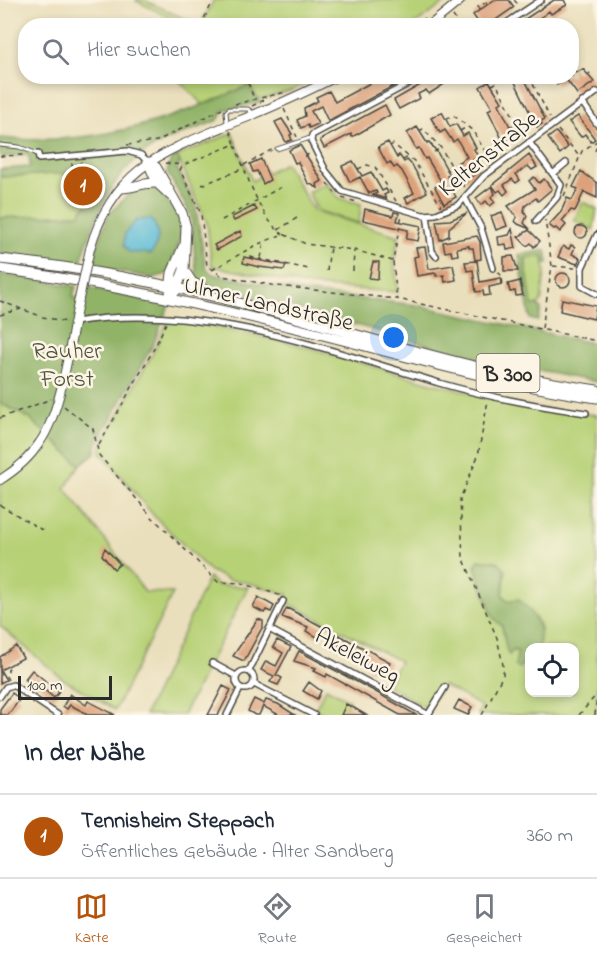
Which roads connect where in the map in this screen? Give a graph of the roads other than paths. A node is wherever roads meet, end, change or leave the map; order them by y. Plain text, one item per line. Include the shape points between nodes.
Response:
1 (461, 0) edge
2 (541, 0) edge
3 (439, 18) edge
4 (514, 18) edge
5 (321, 84) edge
6 (408, 84) edge
7 (597, 92) edge
8 (582, 102) junction
9 (255, 114) junction
10 (597, 124) edge
11 (228, 125) junction
12 (310, 138) junction
13 (528, 143) junction
14 (0, 145) edge
15 (277, 148) road end
16 (38, 154) joint
17 (146, 160) junction
18 (566, 163) dead end
19 (554, 173) junction
20 (157, 183) junction
21 (122, 188) junction
22 (467, 196) junction
23 (173, 197) junction
24 (427, 215) junction
25 (536, 221) dead end
26 (597, 235) edge
27 (185, 242) junction
28 (436, 256) dead end
29 (0, 259) edge
30 (493, 268) road end
31 (0, 269) edge
32 (184, 270) junction
33 (173, 287) junction
34 (597, 294) edge
35 (219, 297) junction
36 (170, 300) junction
37 (71, 322) junction
38 (597, 390) edge
39 (597, 398) edge
40 (586, 413) dead end
41 (0, 480) edge
42 (283, 601) road end
43 (269, 629) junction
44 (212, 663) dead end
45 (249, 671) junction
46 (236, 676) junction
47 (254, 684) junction
48 (445, 687) dead end
49 (240, 688) junction
50 (0, 696) edge
51 (58, 715) edge
52 (227, 715) edge
53 (314, 715) edge
54 (428, 715) edge

1 - 3 street
2 - 4 street
5 - 9 street
6 - 12 street
7 - 8 street, Keltenstraße
8 - 10 street
8 - 13 street, Keltenstraße
9 - 11 street
9 - 11 lane via 248,109 229,109
11 - 17 street
12 - 15 lane
12 - 24 street, Keltenstraße via 342,191
13 - 19 street
13 - 22 street, Keltenstraße
14 - 16 lane
16 - 17 street via 39,159 127,151
17 - 20 main road
17 - 21 street
17 - 23 main road via 156,166
18 - 19 street
19 - 25 street via 561,185 559,194
20 - 21 main road via 142,182
20 - 23 main road
21 - 37 street, bridge via 102,217
22 - 24 street, Keltenstraße via 444,212
22 - 30 street
23 - 27 main road via 185,220
24 - 28 street
26 - 34 street via 582,268 582,286
27 - 32 main road
27 - 33 main road
29 - 33 main road, Ulmer Landstraße / B 300
31 - 36 main road, Ulmer Landstraße / B 300
32 - 33 main road
32 - 35 main road via 197,287
33 - 35 main road, Ulmer Landstraße / B 300
33 - 36 main road
35 - 38 main road, Ulmer Landstraße / B 300 via 499,371
36 - 39 main road, Ulmer Landstraße / B 300 via 494,379
37 - 40 street via 106,317 169,317 274,334 488,395
37 - 41 street via 55,399 41,441 26,460
42 - 43 street
43 - 45 street
43 - 54 street, Akeleiweg
44 - 46 street
45 - 46 street
45 - 47 street
46 - 49 street
47 - 49 street
47 - 53 street
48 - 54 street, Akeleiweg
49 - 52 street
50 - 51 street via 13,685

